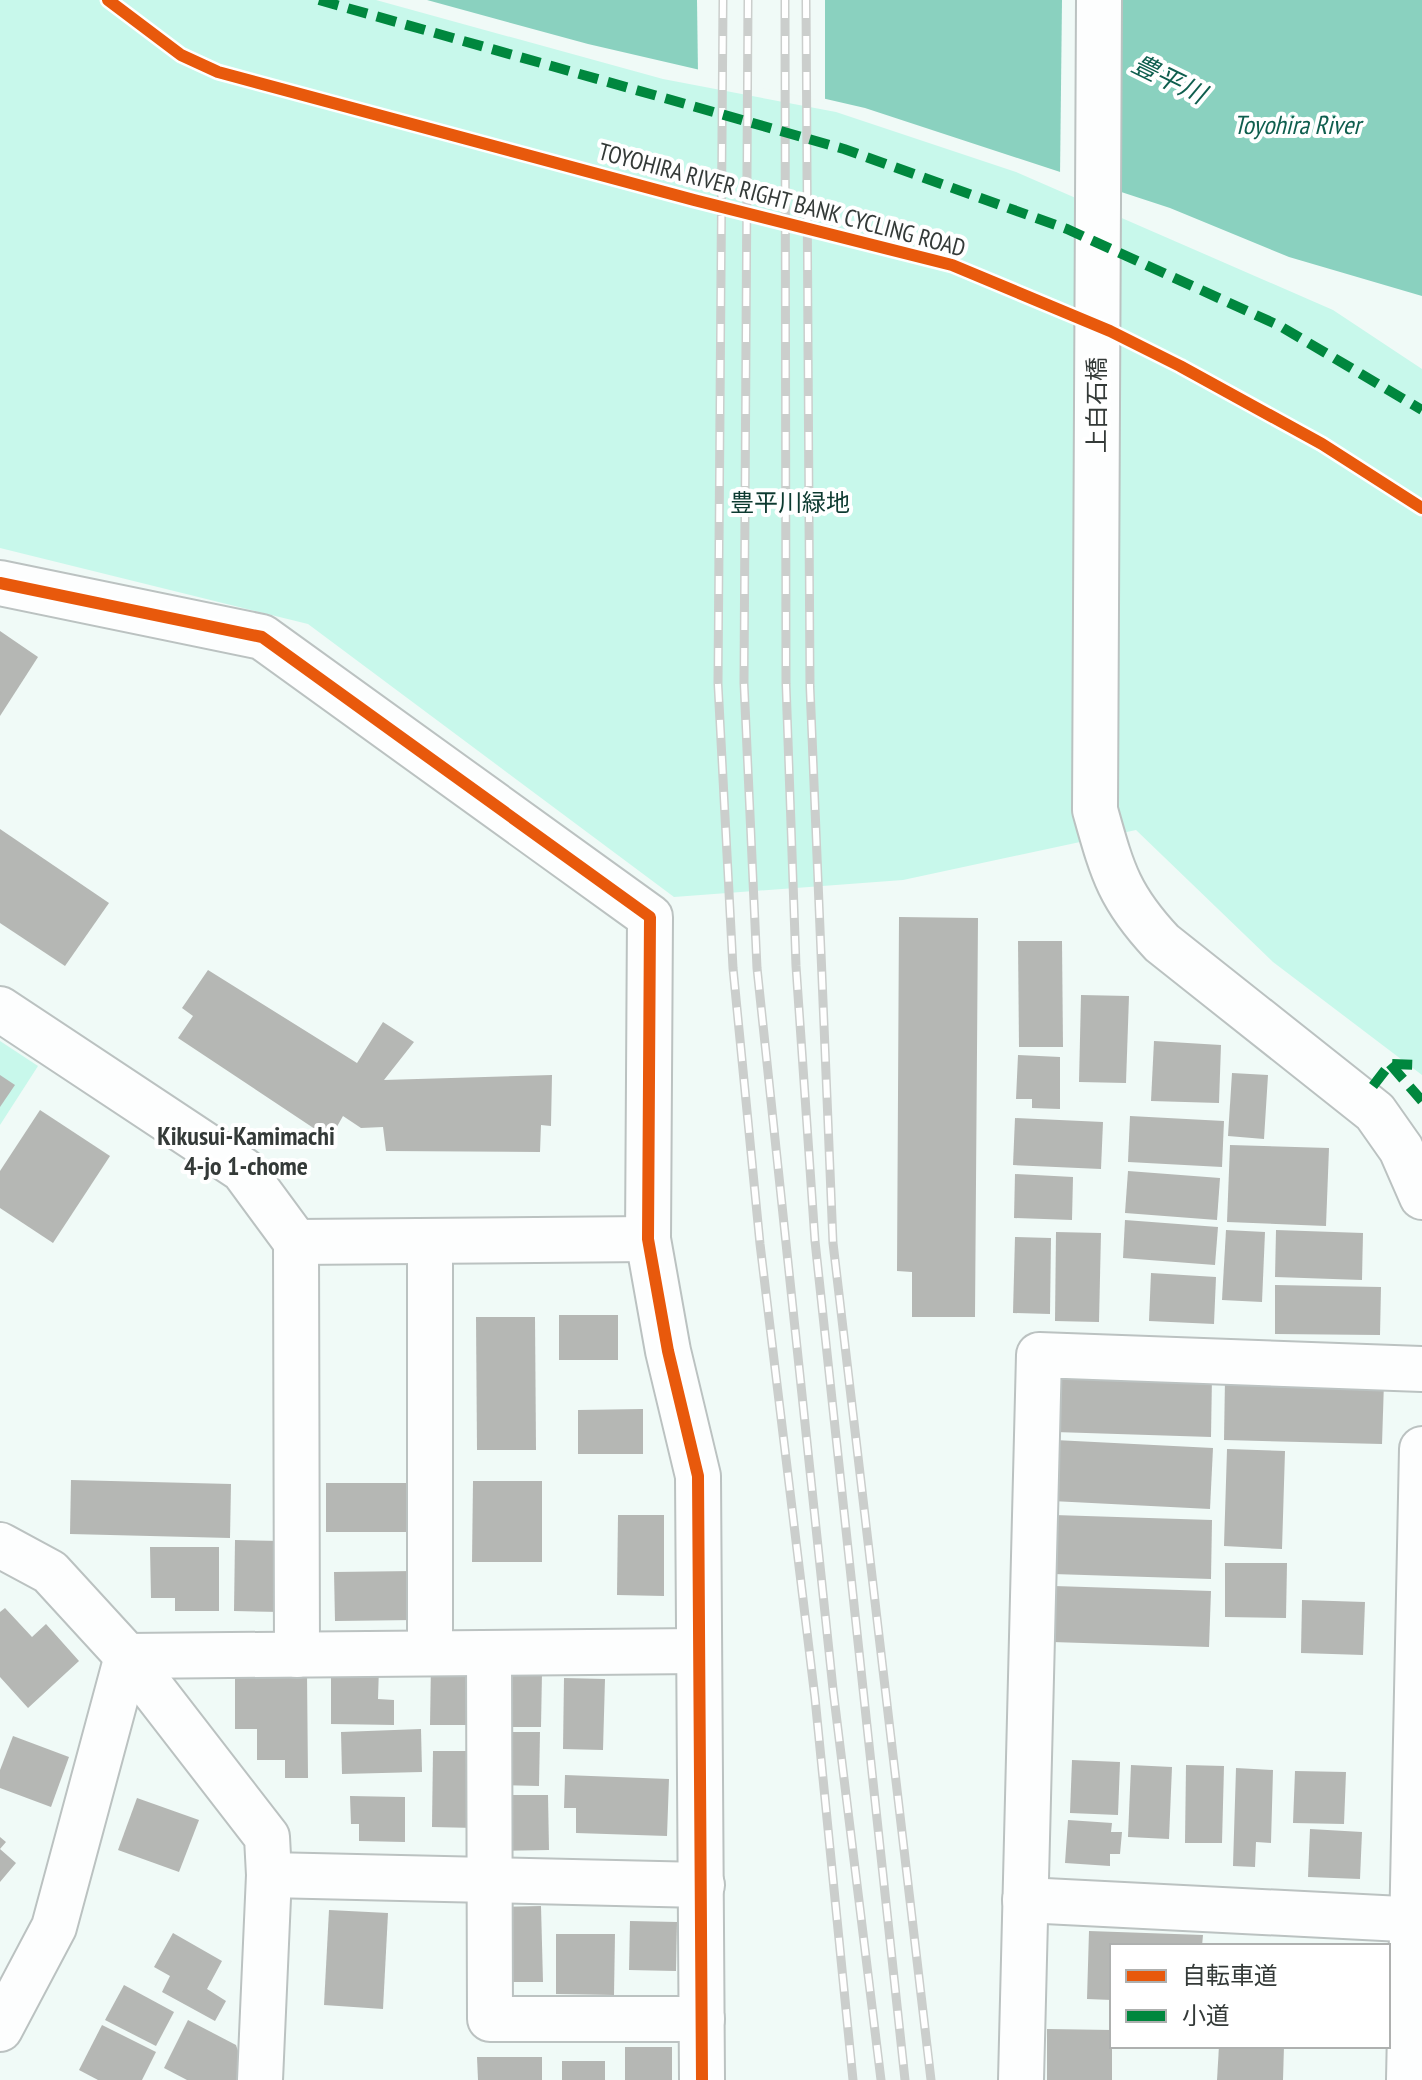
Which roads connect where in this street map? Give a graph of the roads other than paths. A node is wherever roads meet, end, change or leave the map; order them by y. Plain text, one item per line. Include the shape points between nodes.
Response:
1 (1099, 0) edge
2 (0, 583) edge
3 (0, 1009) edge
4 (1422, 1197) edge
5 (648, 1239) junction
6 (430, 1241) junction
7 (296, 1242) junction
8 (1422, 1369) edge
9 (1422, 1449) edge
10 (0, 1545) edge
11 (698, 1651) junction
12 (430, 1653) junction
13 (489, 1653) junction
14 (297, 1655) junction
15 (127, 1656) junction
16 (269, 1875) junction
17 (489, 1880) junction
18 (702, 1885) junction
19 (1025, 1900) junction
20 (1418, 1920) edge
21 (702, 2019) junction
22 (0, 2029) edge
23 (260, 2080) edge
24 (702, 2080) edge
25 (1021, 2080) edge
26 (1409, 2080) edge

1 - 4 street, 上白石橋 via 1095,810 1113,872 1133,912 1162,943 1375,1112 1401,1149
2 - 5 street via 262,637 650,917
3 - 7 street via 243,1170
5 - 6 street
5 - 11 street via 698,1476
6 - 7 street
6 - 12 street
7 - 14 street
8 - 19 street via 1039,1355
9 - 20 street
10 - 15 street via 50,1572
11 - 13 street
11 - 18 street
12 - 13 street
12 - 14 street
13 - 17 street
14 - 15 street
15 - 16 street via 267,1837
15 - 22 street via 54,1927
16 - 17 street
16 - 23 street
17 - 18 street
17 - 21 street via 490,2019
18 - 21 street
19 - 20 street
19 - 25 street
20 - 26 street
21 - 24 street

